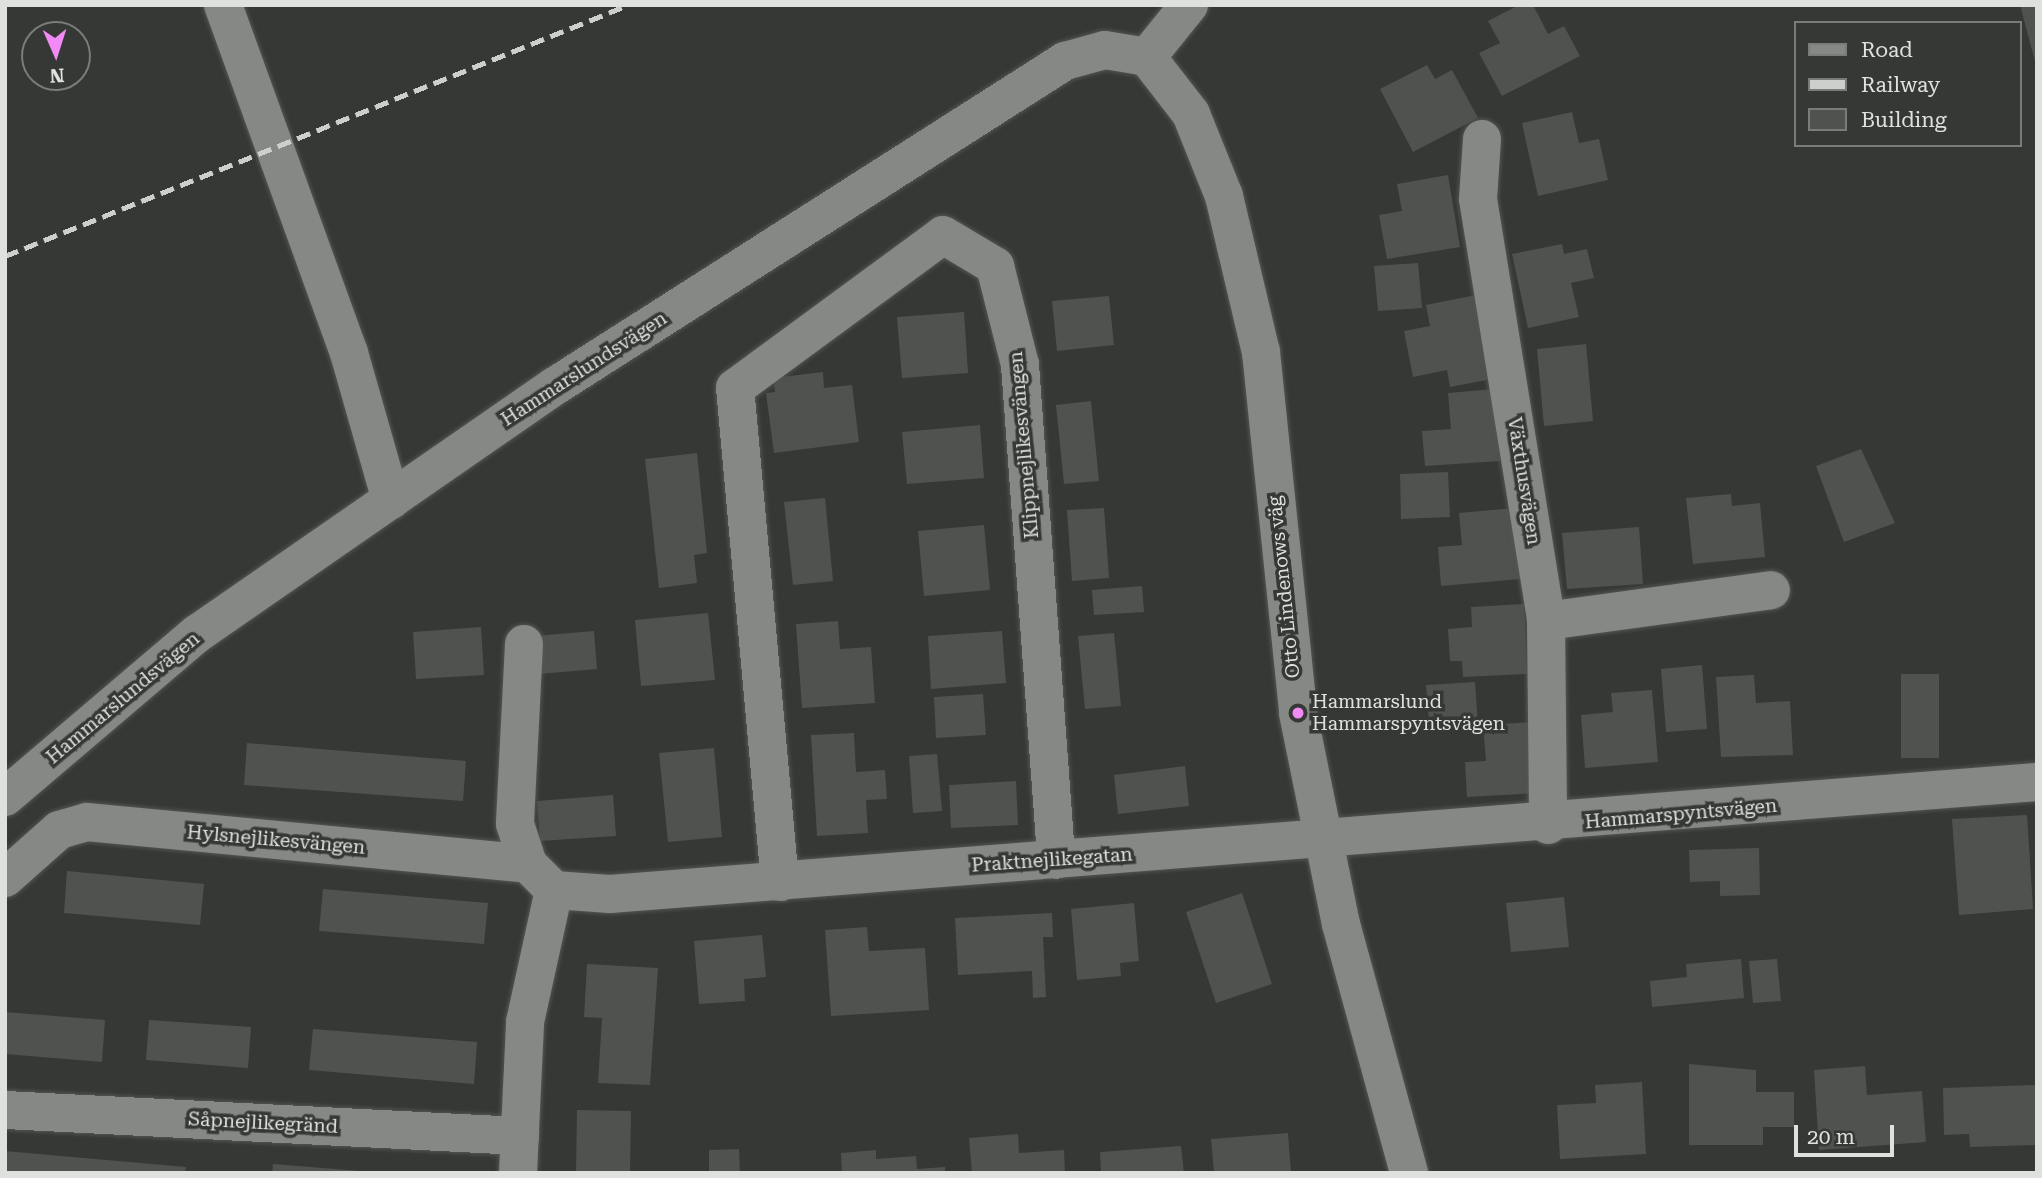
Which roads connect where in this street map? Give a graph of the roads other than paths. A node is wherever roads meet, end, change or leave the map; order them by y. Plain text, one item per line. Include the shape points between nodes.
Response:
1 (223, 5) edge
2 (1189, 5) edge
3 (1147, 57) junction
4 (1482, 139) dead end
5 (391, 500) junction
6 (1770, 590) dead end
7 (1546, 621) junction
8 (524, 644) dead end
9 (2037, 782) edge
10 (5, 797) edge
11 (1548, 825) junction
12 (1324, 839) junction
13 (1056, 860) junction
14 (528, 864) junction
15 (5, 878) edge
16 (780, 882) junction
17 (554, 890) junction
18 (5, 1110) edge
19 (519, 1154) edge
20 (1409, 1173) edge

1 - 5 street via 349,353
2 - 3 street
3 - 5 street, Hammarslundsvägen via 1105,50 1065,61 555,386
3 - 12 street, Otto Lindenows väg via 1191,114 1219,184 1261,352 1289,649
4 - 7 street, Växthusvägen via 1478,199
5 - 10 street, Hammarslundsvägen via 198,633
6 - 7 street
7 - 11 street, Växthusvägen
8 - 14 street via 515,824
9 - 11 street, Hammarspyntsvägen
11 - 12 street, Hammarspyntsvägen
12 - 13 street, Praktnejlikegatan
12 - 20 street, Otto Lindenows väg
13 - 16 street, Praktnejlikegatan
13 - 16 street, Klippnejlikesvängen via 1020,365 995,266 943,235 735,388
14 - 15 street, Hylsnejlikesvängen via 87,822 59,830
14 - 17 street
16 - 17 street, Praktnejlikegatan via 610,894
17 - 19 street via 525,1023
18 - 19 street, Såpnejlikegränd

